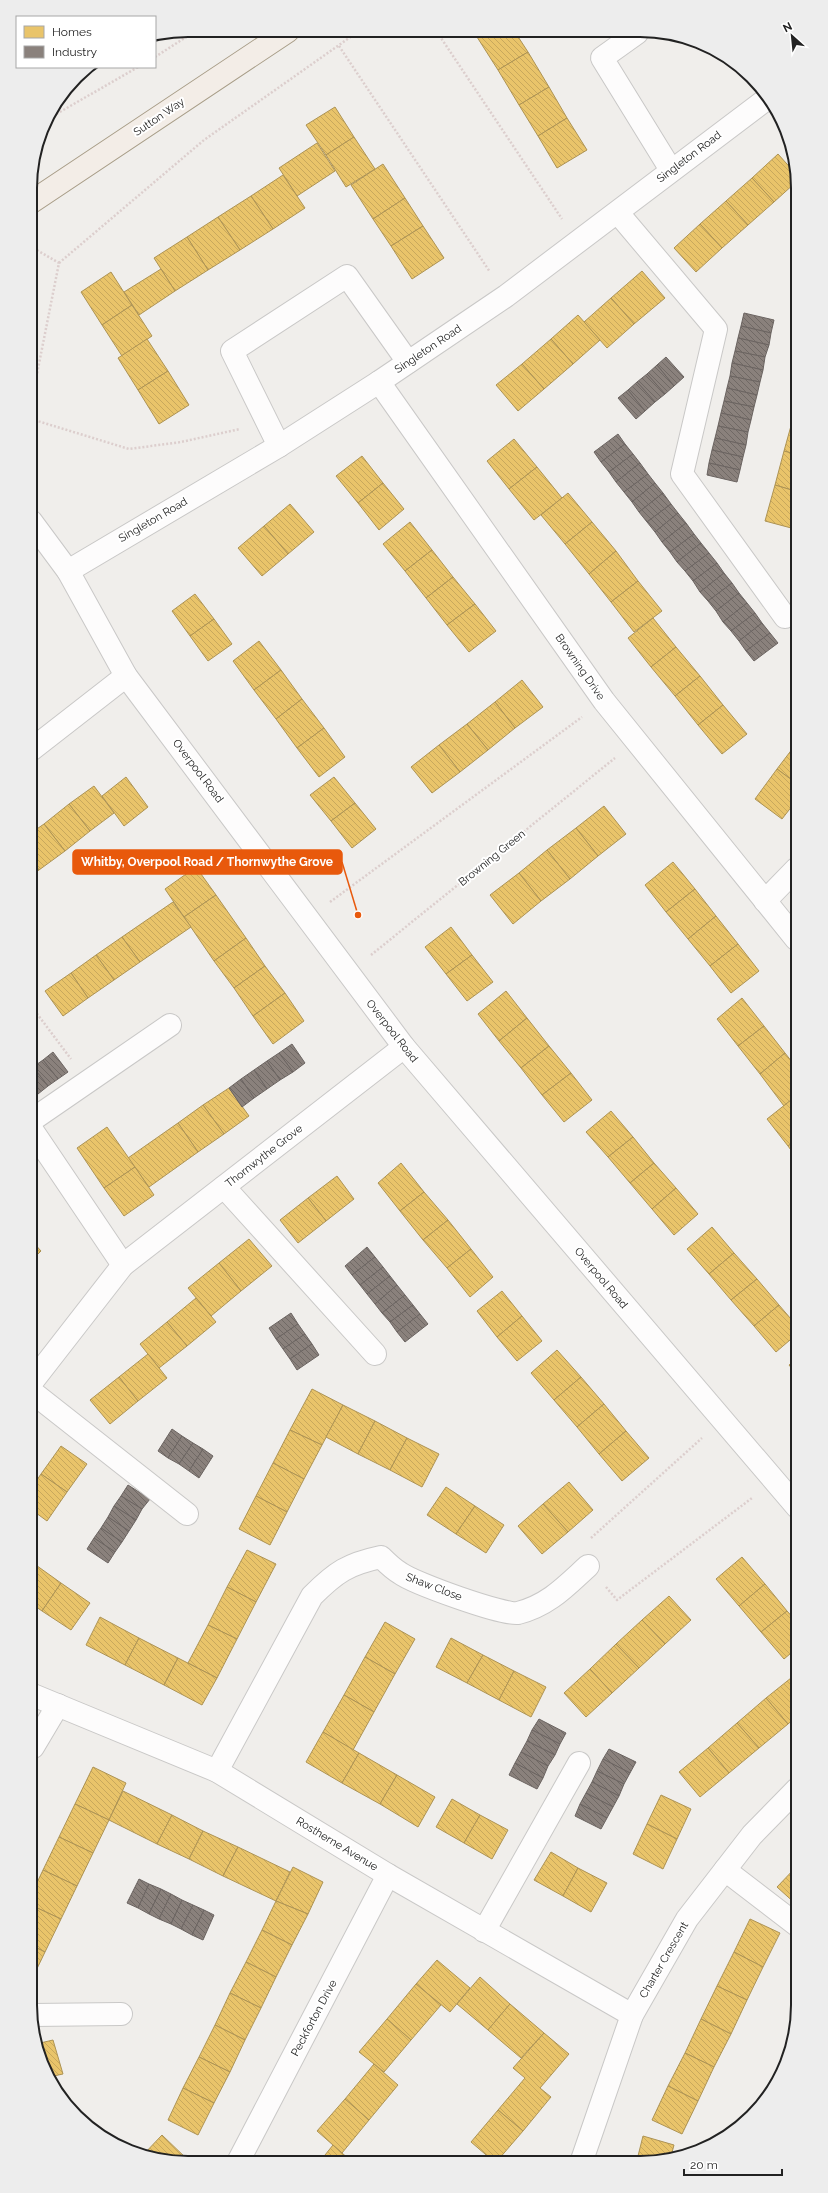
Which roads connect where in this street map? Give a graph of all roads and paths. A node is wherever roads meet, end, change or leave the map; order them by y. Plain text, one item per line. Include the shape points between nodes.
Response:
1 (186, 37) edge
2 (279, 37) edge
3 (351, 37) edge
4 (440, 37) edge
5 (631, 37) edge
6 (339, 46) junction
7 (156, 56) edge
8 (136, 68) edge
9 (764, 101) edge
10 (56, 114) edge
11 (671, 170) junction
12 (37, 198) edge
13 (618, 213) junction
14 (578, 242) junction
15 (37, 250) edge
16 (59, 263) junction
17 (506, 296) junction
18 (408, 362) junction
19 (37, 374) edge
20 (379, 382) junction
21 (37, 421) edge
22 (267, 422) junction
23 (279, 446) junction
24 (37, 529) edge
25 (68, 571) junction
26 (785, 616) dead end
27 (126, 676) junction
28 (604, 701) junction
29 (635, 740) junction
30 (37, 745) edge
31 (791, 874) edge
32 (766, 900) junction
33 (308, 918) junction
34 (791, 932) edge
35 (348, 974) junction
36 (37, 1014) edge
37 (170, 1025) dead end
38 (404, 1047) junction
39 (88, 1081) junction
40 (37, 1117) edge
41 (37, 1137) edge
42 (224, 1187) junction
43 (123, 1265) junction
44 (375, 1354) dead end
45 (37, 1376) edge
46 (37, 1396) edge
47 (722, 1420) junction
48 (775, 1481) junction
49 (791, 1501) edge
50 (187, 1514) dead end
51 (588, 1566) junction
52 (37, 1697) edge
53 (58, 1705) junction
54 (37, 1740) edge
55 (579, 1763) dead end
56 (217, 1772) junction
57 (791, 1795) edge
58 (725, 1870) junction
59 (388, 1875) junction
60 (791, 1921) edge
61 (484, 1931) junction
62 (121, 2014) dead end
63 (632, 2014) junction
64 (37, 2015) edge
65 (241, 2156) edge
66 (583, 2156) edge

1 - 7 path
2 - 12 main road, Sutton Way
3 - 6 path
4 - 14 path
5 - 11 street via 602,58
6 - 16 path via 204,140
6 - 17 path
8 - 10 path
9 - 11 street, Singleton Road
11 - 13 street, Singleton Road
13 - 14 street, Singleton Road
13 - 26 street via 716,329 682,474
14 - 17 street, Singleton Road
15 - 16 path
16 - 19 path
17 - 18 street, Singleton Road
18 - 20 street, Singleton Road
18 - 22 street via 347,276 232,351
20 - 23 street, Singleton Road
20 - 28 street, Browning Drive
21 - 22 path via 129,449 181,442
22 - 23 street
23 - 25 street, Singleton Road
24 - 25 street, Overpool Road
25 - 27 street, Overpool Road
27 - 30 street
27 - 33 street, Overpool Road
28 - 29 street, Browning Drive
28 - 33 path
29 - 32 street, Browning Drive
29 - 35 path, Browning Green
31 - 32 street
32 - 34 street, Browning Drive
33 - 35 street, Overpool Road
35 - 38 street, Overpool Road
36 - 39 path
37 - 39 street
38 - 42 street, Thornwythe Grove
38 - 47 street, Overpool Road
39 - 40 street
41 - 43 street
42 - 43 street, Thornwythe Grove
42 - 44 street
43 - 45 street, Thornwythe Grove
46 - 50 street
47 - 48 street, Overpool Road
47 - 51 path via 578,1549
48 - 49 street, Overpool Road
48 - 51 path via 617,1600
51 - 56 street, Shaw Close via 552,1599 517,1613 484,1606 429,1586 400,1574 381,1557 355,1563 328,1580 312,1596
52 - 53 street, Rostherne Avenue
53 - 54 street
53 - 56 street, Rostherne Avenue
55 - 61 street
56 - 59 street, Rostherne Avenue
57 - 58 street, Charter Crescent via 752,1836
58 - 60 street
58 - 63 street, Charter Crescent via 687,1919
59 - 61 street, Rostherne Avenue
59 - 65 street, Peckforton Drive
61 - 63 street, Rostherne Avenue
62 - 64 street
63 - 66 street, Charter Crescent

